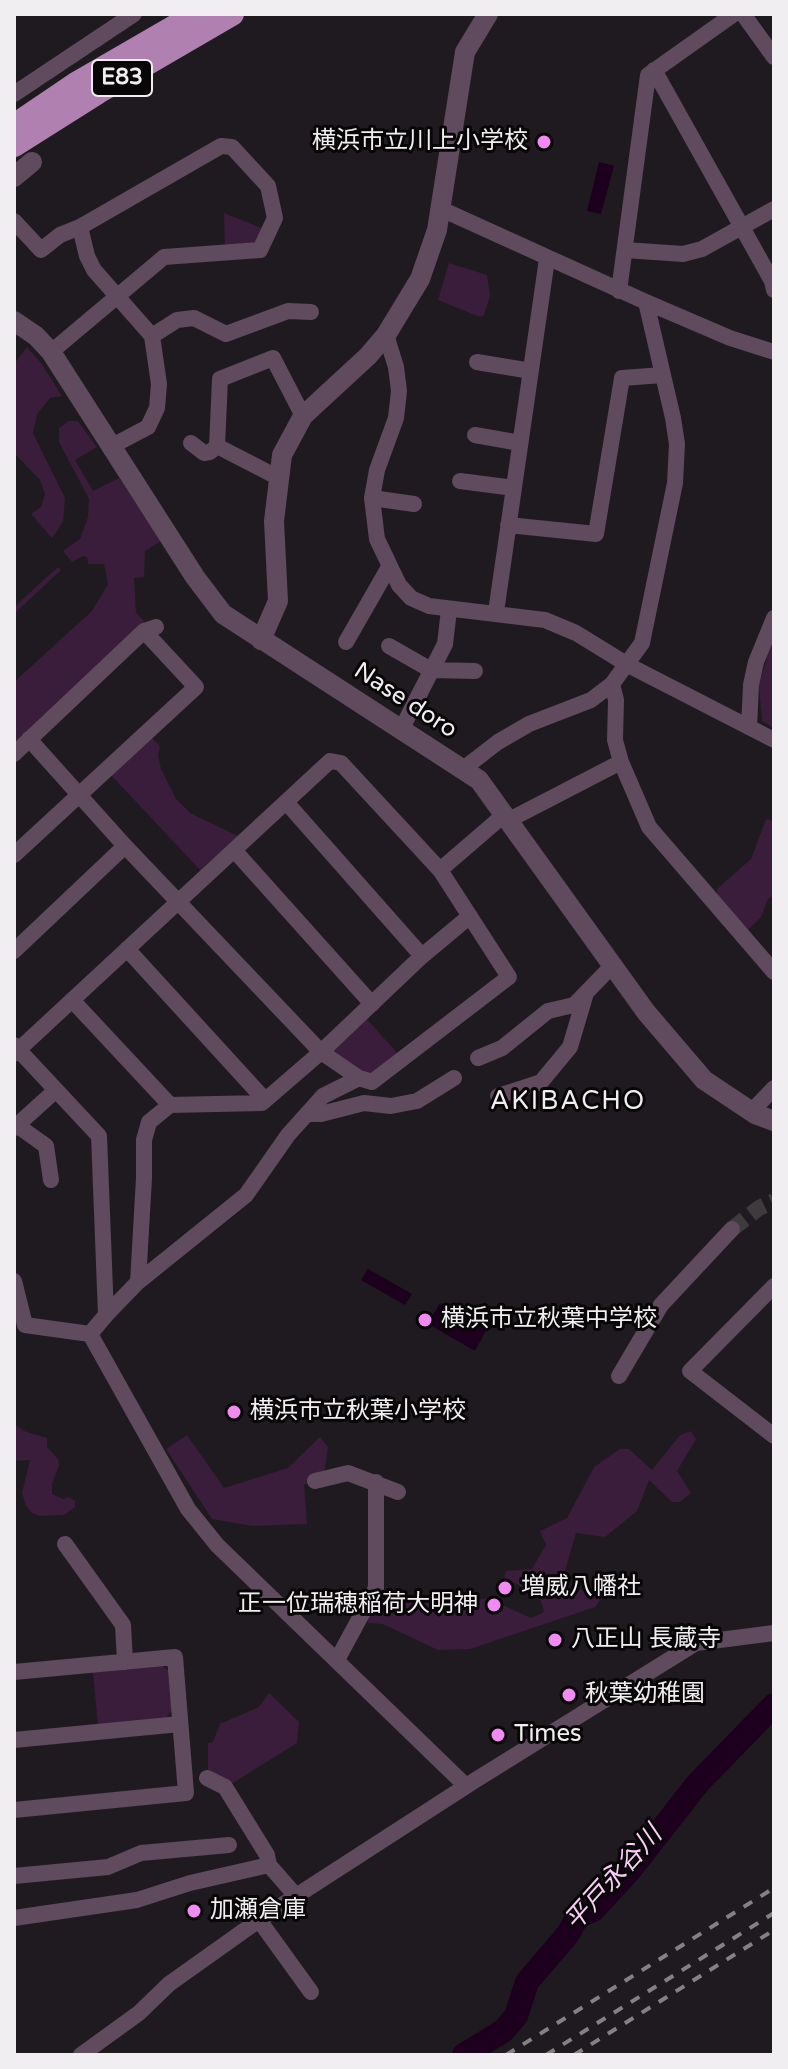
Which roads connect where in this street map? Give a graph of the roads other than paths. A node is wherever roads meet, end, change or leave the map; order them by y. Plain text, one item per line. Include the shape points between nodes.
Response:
1 (134, 14) edge
2 (197, 14) edge
3 (232, 14) edge
4 (488, 14) edge
5 (734, 14) edge
6 (743, 14) edge
7 (774, 57) edge
8 (654, 70) junction
9 (14, 94) edge
10 (14, 126) edge
11 (14, 145) edge
12 (32, 162) dead end
13 (14, 177) edge
14 (441, 209) junction
15 (774, 209) edge
16 (14, 221) edge
17 (80, 227) junction
18 (740, 227) junction
19 (625, 250) junction
20 (547, 259) junction
21 (774, 290) edge
22 (619, 291) junction
23 (117, 299) junction
24 (646, 302) junction
25 (311, 312) dead end
26 (14, 321) edge
27 (386, 335) junction
28 (152, 336) junction
29 (51, 352) junction
30 (774, 352) edge
31 (477, 362) dead end
32 (531, 371) junction
33 (663, 375) junction
34 (303, 416) junction
35 (475, 435) dead end
36 (191, 443) dead end
37 (520, 443) junction
38 (112, 446) junction
39 (217, 446) junction
40 (279, 478) junction
41 (460, 481) dead end
42 (514, 488) junction
43 (372, 498) junction
44 (414, 504) dead end
45 (508, 525) junction
46 (389, 567) junction
47 (449, 610) junction
48 (496, 612) junction
49 (774, 618) edge
50 (261, 640) junction
51 (346, 642) dead end
52 (389, 646) dead end
53 (628, 665) junction
54 (431, 670) junction
55 (475, 671) dead end
56 (612, 684) junction
57 (749, 727) junction
58 (401, 730) junction
59 (29, 739) junction
60 (774, 740) edge
61 (14, 754) edge
62 (621, 762) junction
63 (463, 769) junction
64 (79, 796) junction
65 (286, 802) junction
66 (507, 817) junction
67 (125, 846) junction
68 (234, 850) junction
69 (14, 855) edge
70 (440, 870) junction
71 (179, 901) junction
72 (470, 916) junction
73 (127, 949) junction
74 (14, 951) edge
75 (422, 956) junction
76 (613, 965) junction
77 (774, 972) edge
78 (587, 990) junction
79 (72, 1000) junction
80 (372, 1004) junction
81 (15, 1049) edge
82 (321, 1052) junction
83 (478, 1058) dead end
84 (359, 1078) junction
85 (454, 1078) dead end
86 (774, 1088) edge
87 (56, 1090) junction
88 (498, 1096) dead end
89 (265, 1100) junction
90 (170, 1105) junction
91 (751, 1112) junction
92 (307, 1114) junction
93 (774, 1121) edge
94 (16, 1127) edge
95 (51, 1180) dead end
96 (732, 1229) tunnel mouth
97 (14, 1281) edge
98 (138, 1282) junction
99 (774, 1286) edge
100 (106, 1315) junction
101 (90, 1334) junction
102 (619, 1376) dead end
103 (774, 1436) edge
104 (315, 1481) dead end
105 (376, 1482) junction
106 (398, 1492) dead end
107 (65, 1544) dead end
108 (774, 1633) edge
109 (337, 1660) junction
110 (125, 1662) junction
111 (14, 1667) edge
112 (180, 1724) junction
113 (14, 1740) edge
114 (207, 1778) dead end
115 (466, 1786) junction
116 (14, 1810) edge
117 (229, 1845) dead end
118 (269, 1865) junction
119 (14, 1876) edge
120 (296, 1896) junction
121 (14, 1918) edge
122 (259, 1920) junction
123 (311, 1992) dead end
124 (81, 2055) edge

1 - 9 street
2 - 10 highway, E83
3 - 11 highway, E83
4 - 14 street via 465,52
5 - 8 street
6 - 7 street
8 - 18 street
8 - 19 street via 648,75
12 - 13 street
14 - 20 street
14 - 27 street via 420,279
15 - 18 street
16 - 17 street via 41,250
17 - 23 street via 94,270
17 - 23 street via 221,146 232,147 268,186 275,218 260,250 164,257
18 - 19 street via 683,254
18 - 21 street
19 - 22 street
20 - 22 street
20 - 32 street
22 - 24 street
23 - 28 street
23 - 29 street
24 - 30 street
24 - 33 street
25 - 28 street via 288,311 226,334 194,318 177,320
26 - 29 street, Nase doro
27 - 34 street
27 - 43 street via 399,391
28 - 38 street via 157,408 148,427
29 - 38 street, Nase doro
31 - 32 street
32 - 37 street
33 - 45 street via 622,378 596,534
33 - 53 street via 677,444 675,483 642,643
34 - 39 street via 273,358 220,379
34 - 40 street via 282,455
35 - 37 street
36 - 39 street via 204,453
37 - 42 street
38 - 50 street, Nase doro via 213,611
39 - 40 street
40 - 50 street via 273,532 278,601
41 - 42 street
42 - 45 street
43 - 44 street
43 - 46 street via 377,539
45 - 48 street
46 - 47 street via 411,598
46 - 51 street
47 - 48 street
47 - 54 street via 445,644
48 - 53 street via 545,620
49 - 57 street via 756,662
50 - 58 street, Nase doro
52 - 54 street
53 - 56 street
53 - 57 street
54 - 55 street
54 - 58 street
56 - 62 street
56 - 63 street via 591,700 519,730
57 - 60 street
58 - 63 street, Nase doro
59 - 61 street
59 - 64 street
59 - 64 street via 150,629 196,687
62 - 66 street
62 - 77 street via 649,827
63 - 66 street, Nase doro via 479,780
64 - 67 street
64 - 69 street
65 - 68 street
65 - 70 street via 330,761 341,763
65 - 75 street
66 - 70 street
66 - 76 street, Nase doro
67 - 71 street
67 - 74 street
68 - 71 street
68 - 80 street
70 - 72 street
71 - 73 street
71 - 82 street
72 - 75 street
72 - 84 street via 509,977 372,1082
73 - 79 street
73 - 89 street
75 - 80 street
76 - 78 street
76 - 91 street, Nase doro via 704,1080
78 - 83 street via 574,1005 548,1011 502,1048
78 - 88 street via 570,1047 541,1082
79 - 81 street
79 - 90 street
80 - 82 street
81 - 87 street
82 - 84 street
82 - 89 street
84 - 92 street via 323,1096
85 - 92 street via 417,1101 391,1106 364,1103
86 - 91 street
87 - 94 street
87 - 100 street via 99,1136
89 - 90 street
90 - 98 street via 145,1129
91 - 93 street, Nase doro
92 - 98 street via 246,1195
94 - 95 street via 46,1146
96 - 102 street via 661,1305
97 - 101 street via 25,1325
98 - 100 street
99 - 103 street via 690,1371
100 - 101 street
101 - 109 street via 188,1509 217,1545
104 - 105 street via 348,1473
105 - 106 street
105 - 109 street via 376,1588
107 - 110 street via 123,1625
108 - 115 street via 696,1643
109 - 115 street
110 - 111 street
110 - 112 street via 175,1657
112 - 113 street
112 - 116 street via 186,1793
114 - 118 street via 225,1787
115 - 120 street
117 - 119 street via 141,1853 108,1867
118 - 120 street
118 - 121 street via 137,1900
120 - 122 street
122 - 123 street
122 - 124 street

